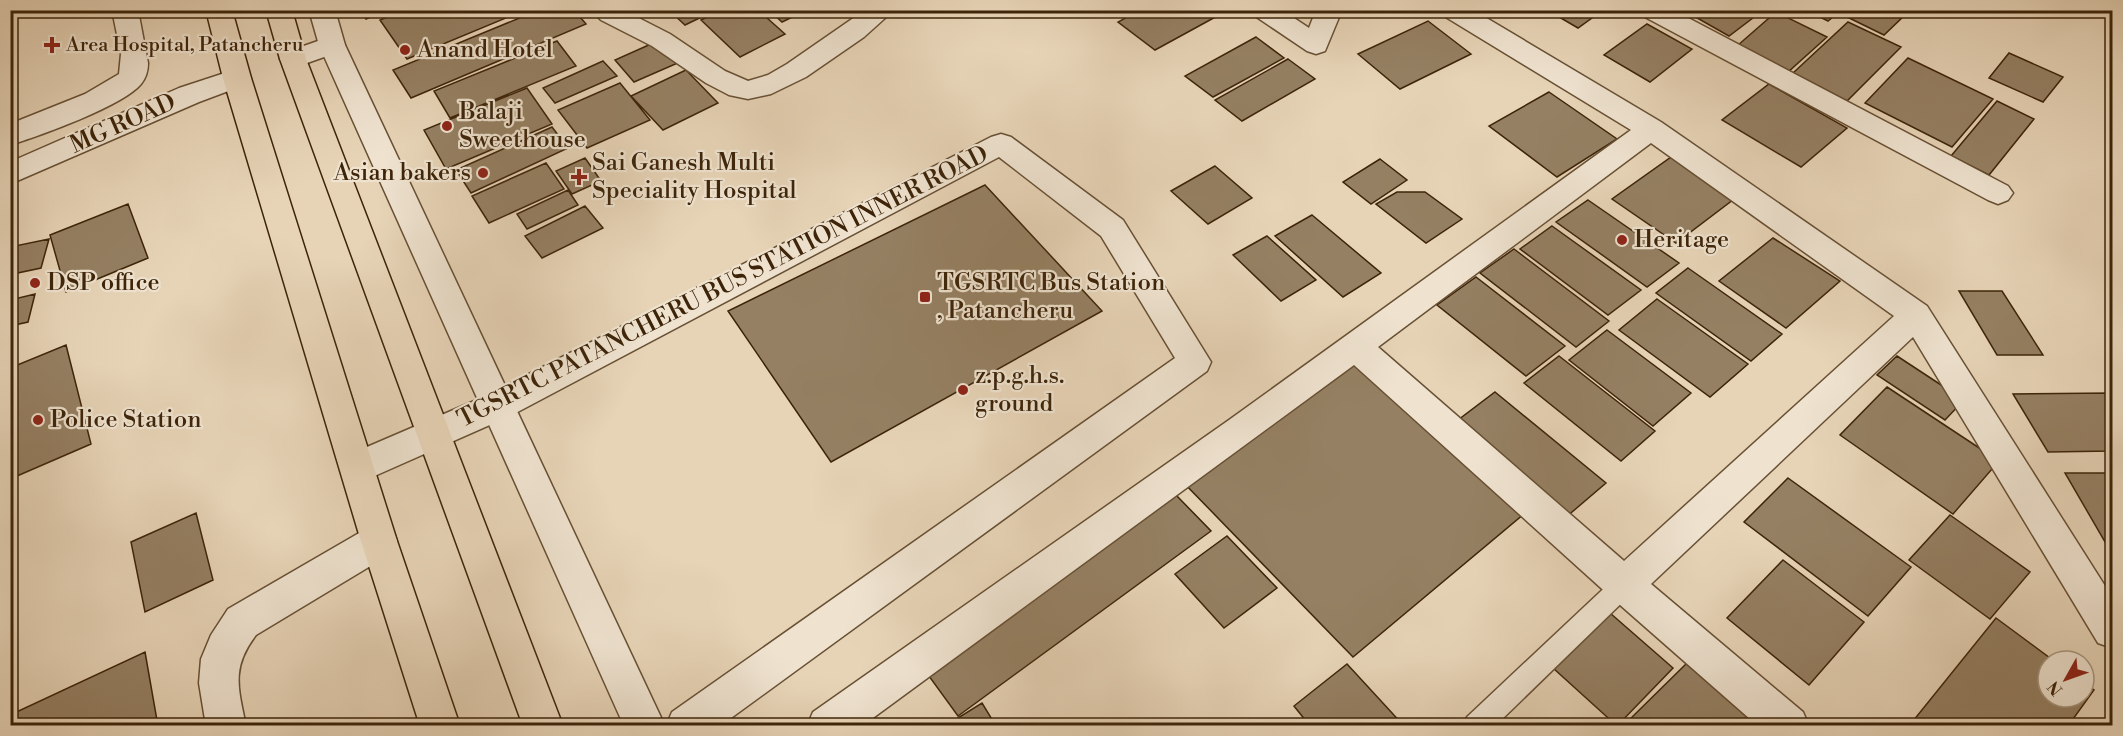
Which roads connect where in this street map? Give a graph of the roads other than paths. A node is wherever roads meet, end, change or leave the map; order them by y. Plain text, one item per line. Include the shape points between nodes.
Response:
1 (125, 10) edge
2 (219, 10) edge
3 (279, 10) edge
4 (322, 10) edge
5 (603, 10) edge
6 (882, 10) edge
7 (1264, 10) edge
8 (1329, 10) edge
9 (1453, 10) edge
10 (1652, 10) edge
11 (332, 45) junction
12 (293, 58) junction
13 (237, 78) junction
14 (1651, 129) junction
15 (10, 135) edge
16 (10, 174) edge
17 (1998, 193) dead end
18 (1916, 315) junction
19 (1356, 347) junction
20 (498, 406) junction
21 (434, 434) junction
22 (358, 467) junction
23 (379, 541) junction
24 (1624, 585) junction
25 (2112, 630) edge
26 (226, 726) edge
27 (440, 726) edge
28 (543, 726) edge
29 (645, 726) edge
30 (686, 726) edge
31 (827, 726) edge
32 (1476, 726) edge
33 (1789, 726) edge

1 - 15 street, MG ROAD via 135,61 132,78 101,97
2 - 13 highway
3 - 12 highway
4 - 11 street
5 - 6 street via 737,87 749,90 769,86 786,76
7 - 8 street via 1316,45
9 - 14 street
10 - 17 street
11 - 12 street
11 - 20 street
12 - 21 highway
13 - 16 street, MG ROAD via 189,95
13 - 22 highway
14 - 18 street
14 - 19 street
18 - 24 street
18 - 25 street
19 - 24 street
19 - 31 street
20 - 21 street, TGSRTC PATANCHERU BUS STATION INNER ROAD
20 - 29 street
20 - 30 street, TGSRTC PATANCHERU BUS STATION INNER ROAD via 1001,144 1112,228 1195,362
21 - 22 street, TGSRTC PATANCHERU BUS STATION INNER ROAD
21 - 28 highway
22 - 23 highway
23 - 26 street via 242,622 220,655 217,681
23 - 27 highway
24 - 32 lane
24 - 33 street

